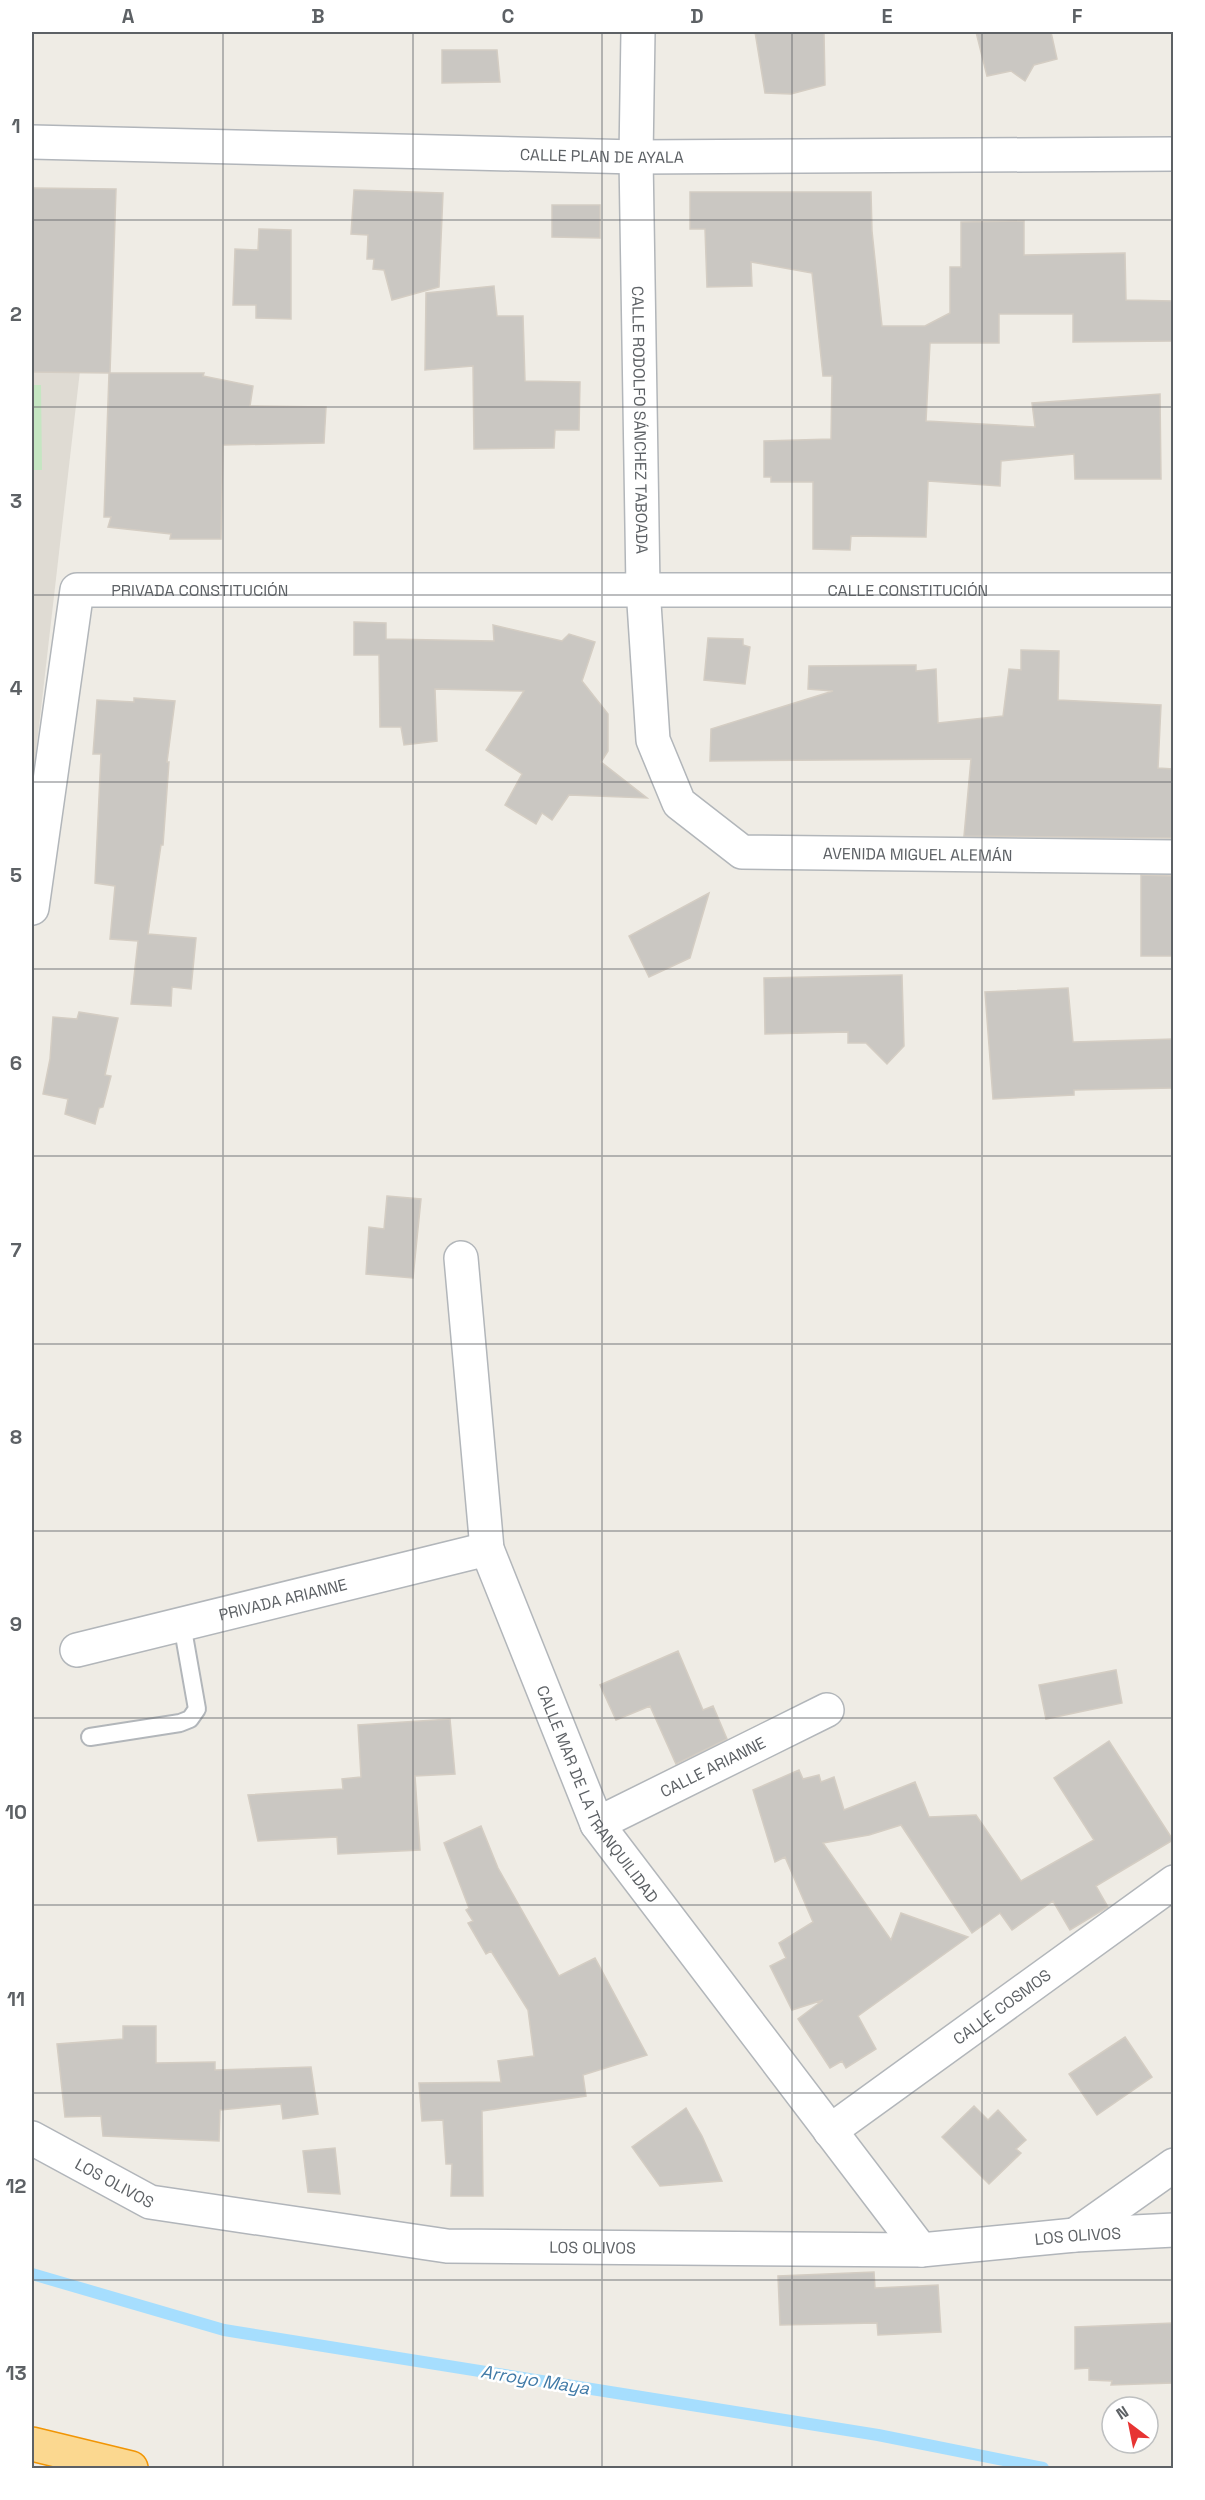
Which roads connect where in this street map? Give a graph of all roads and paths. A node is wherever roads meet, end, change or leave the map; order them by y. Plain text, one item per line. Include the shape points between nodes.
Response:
1 (638, 32) edge
2 (32, 142) edge
3 (1173, 154) edge
4 (636, 157) junction
5 (643, 588) junction
6 (1173, 590) edge
7 (679, 803) joint
8 (1173, 858) edge
9 (32, 908) edge
10 (461, 1258) dead end
11 (487, 1549) junction
12 (182, 1624) junction
13 (77, 1650) dead end
14 (827, 1710) dead end
15 (90, 1737) dead end
16 (597, 1824) junction
17 (1173, 1882) edge
18 (830, 2131) junction
19 (32, 2138) edge
20 (1173, 2165) edge
21 (1173, 2230) edge
22 (1075, 2235) junction
23 (921, 2250) junction
24 (32, 2444) edge
25 (131, 2469) edge

1 - 4 street, CALLE RODOLFO SÁNCHEZ TABOADA
2 - 4 street, CALLE PLAN DE AYALA
3 - 4 street, CALLE PLAN DE AYALA
4 - 5 street, CALLE RODOLFO SÁNCHEZ TABOADA
5 - 6 street, CALLE CONSTITUCIÓN
5 - 7 street, CALLE RODOLFO SÁNCHEZ TABOADA via 653,740
5 - 9 street, PRIVADA CONSTITUCIÓN via 77,590
7 - 8 street, AVENIDA MIGUEL ALEMÁN via 742,852
10 - 11 street, CALLE MAR DE LA TRANQUILIDAD
11 - 12 street, PRIVADA ARIANNE
11 - 16 street, CALLE MAR DE LA TRANQUILIDAD
12 - 13 street, PRIVADA ARIANNE
12 - 15 lane via 197,1709 190,1719 180,1724
14 - 16 street, CALLE ARIANNE
16 - 18 street, CALLE MAR DE LA TRANQUILIDAD
17 - 18 street, CALLE COSMOS
18 - 23 street, CALLE MAR DE LA TRANQUILIDAD
19 - 23 street, LOS OLIVOS via 150,2202 447,2246
20 - 22 street
21 - 22 street, LOS OLIVOS
22 - 23 street, LOS OLIVOS
24 - 25 highway

